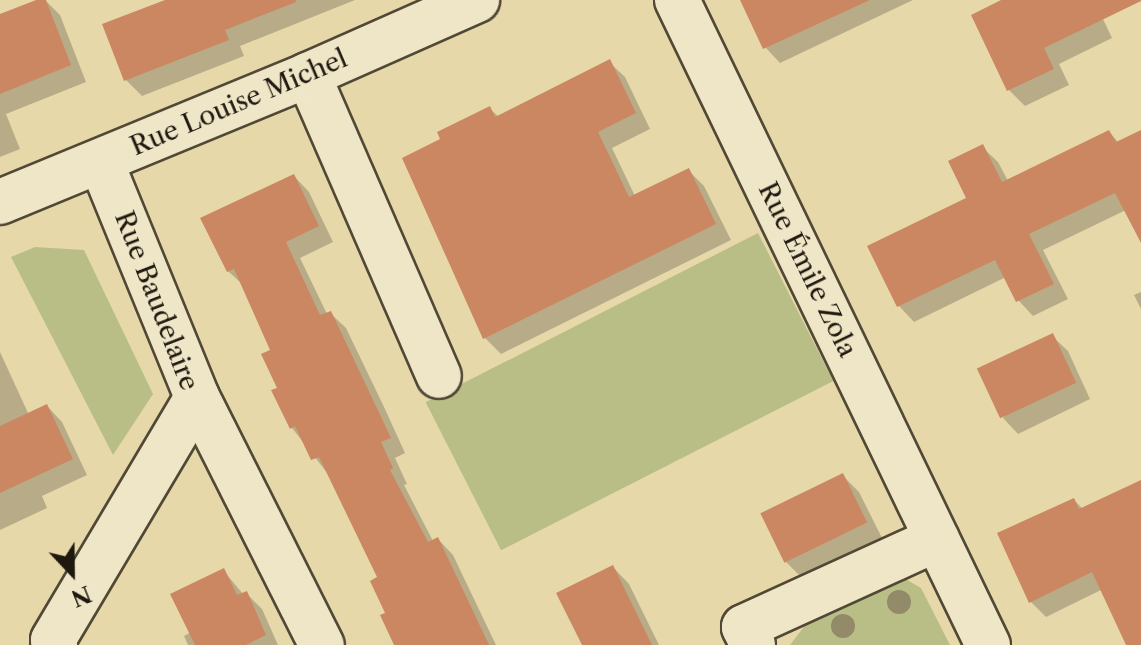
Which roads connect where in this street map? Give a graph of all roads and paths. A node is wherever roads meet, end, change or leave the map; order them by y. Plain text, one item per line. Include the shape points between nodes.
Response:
1 (477, 0) edge
2 (677, 0) edge
3 (308, 75) junction
4 (101, 162) junction
5 (0, 202) edge
6 (439, 376) dead end
7 (197, 397) junction
8 (937, 539) junction
9 (55, 645) edge
10 (322, 645) edge
11 (753, 645) edge
12 (988, 645) edge

1 - 3 street, Rue Louise Michel
2 - 8 street, Rue Émile Zola
3 - 4 street, Rue Louise Michel
3 - 6 street
4 - 5 street, Rue Louise Michel
4 - 7 street, Rue Baudelaire
7 - 9 street, Rue Baudelaire via 53,640
7 - 10 street
8 - 11 street via 744,627
8 - 12 street, Rue Émile Zola

